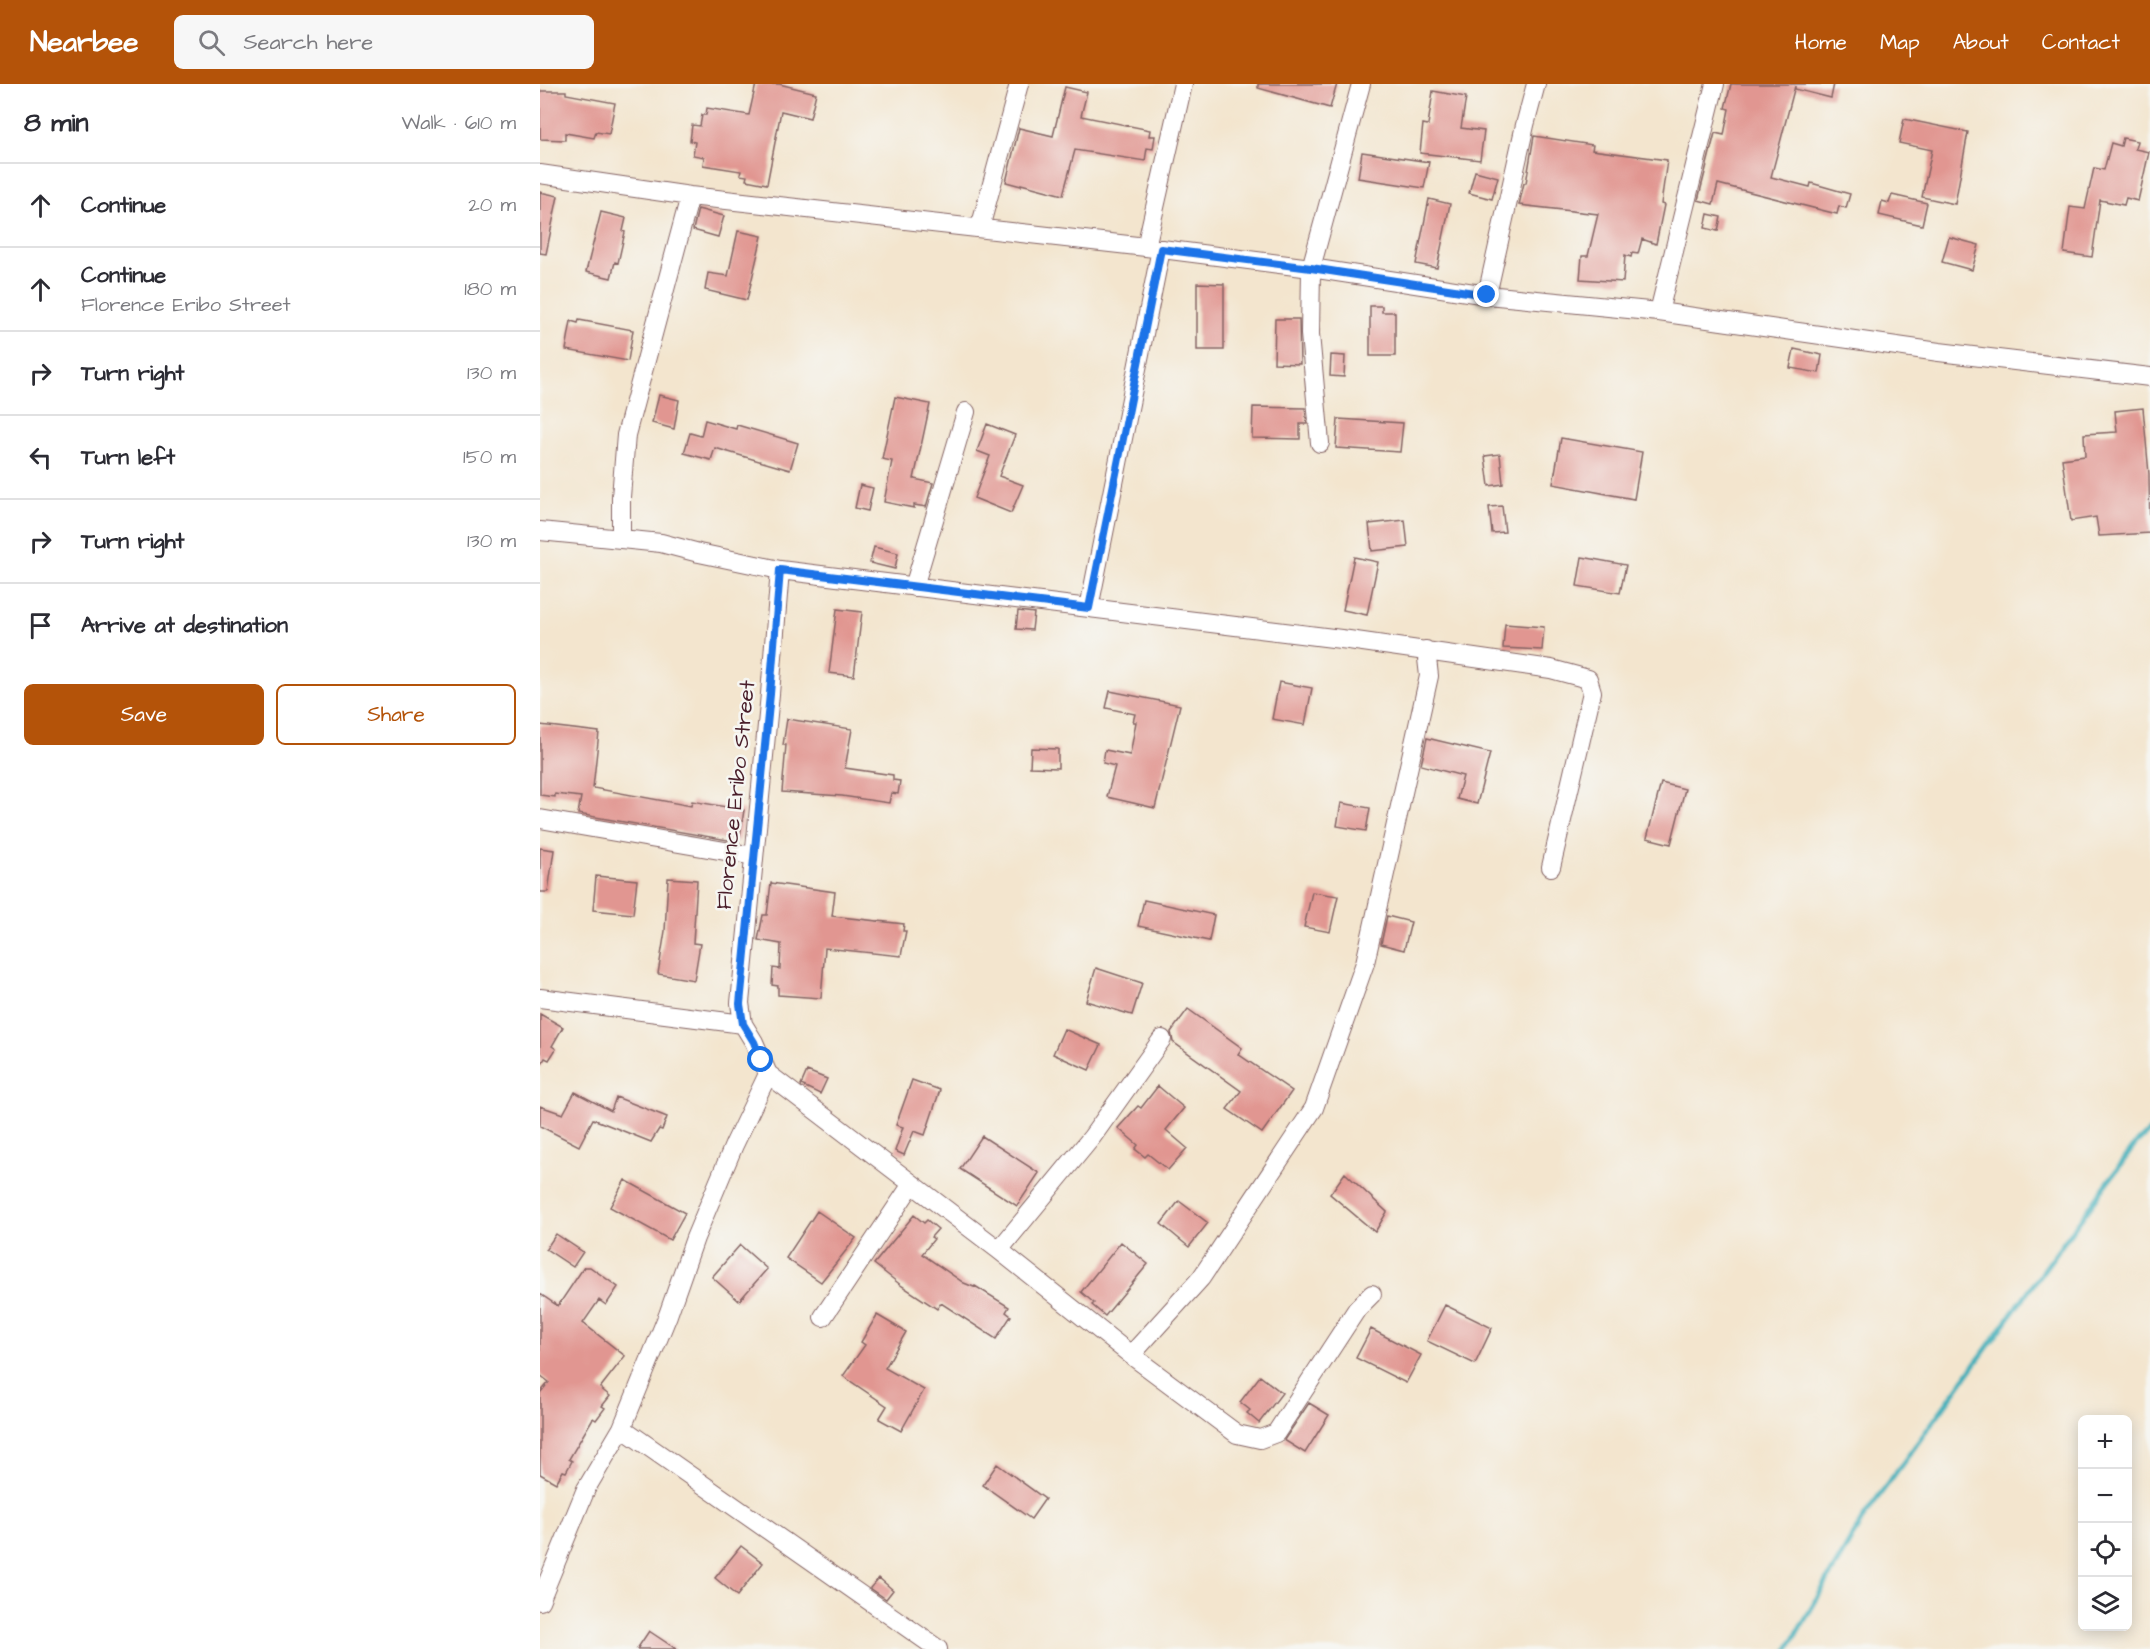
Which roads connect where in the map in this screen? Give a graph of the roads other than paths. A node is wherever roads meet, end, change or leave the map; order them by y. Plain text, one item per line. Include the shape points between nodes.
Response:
1 (1019, 84) edge
2 (1184, 84) edge
3 (1361, 84) edge
4 (1536, 84) edge
5 (1715, 84) edge
6 (540, 174) edge
7 (690, 196) junction
8 (980, 228) junction
9 (1154, 248) junction
10 (1311, 268) junction
11 (1487, 295) junction
12 (1659, 312) junction
13 (2150, 377) edge
14 (966, 412) dead end
15 (1320, 443) dead end
16 (540, 531) edge
17 (621, 538) junction
18 (780, 570) junction
19 (914, 587) junction
20 (1089, 608) junction
21 (1426, 650) junction
22 (540, 819) edge
23 (753, 856) junction
24 (1551, 867) dead end
25 (540, 998) edge
26 (743, 1024) junction
27 (1162, 1039) dead end
28 (768, 1074) junction
29 (912, 1184) junction
30 (999, 1250) junction
31 (1372, 1293) dead end
32 (823, 1317) dead end
33 (1131, 1355) junction
34 (622, 1428) junction
35 (540, 1601) edge
36 (938, 1649) edge

1 - 8 street
2 - 9 street
3 - 10 street
4 - 11 street
5 - 12 street
6 - 7 street
7 - 8 street
7 - 17 street via 626,435
8 - 9 street
9 - 10 street
9 - 20 street
10 - 11 street
10 - 15 street via 1310,334
11 - 12 street
12 - 13 street
14 - 19 street
16 - 17 street
17 - 18 street via 662,543
18 - 19 street
18 - 23 street, Florence Eribo Street
19 - 20 street
20 - 21 street
21 - 24 street via 1551,669 1588,679 1592,692
21 - 33 street via 1429,676 1365,963 1314,1108 1201,1278
22 - 23 street
23 - 26 street, Florence Eribo Street via 740,1004
25 - 26 street
26 - 28 street
27 - 30 street via 1092,1137
28 - 29 street
28 - 34 street via 695,1238
29 - 30 street
29 - 32 street
30 - 33 street
31 - 33 street via 1357,1309 1276,1433 1260,1439 1237,1434
34 - 35 street via 586,1489
34 - 36 street

